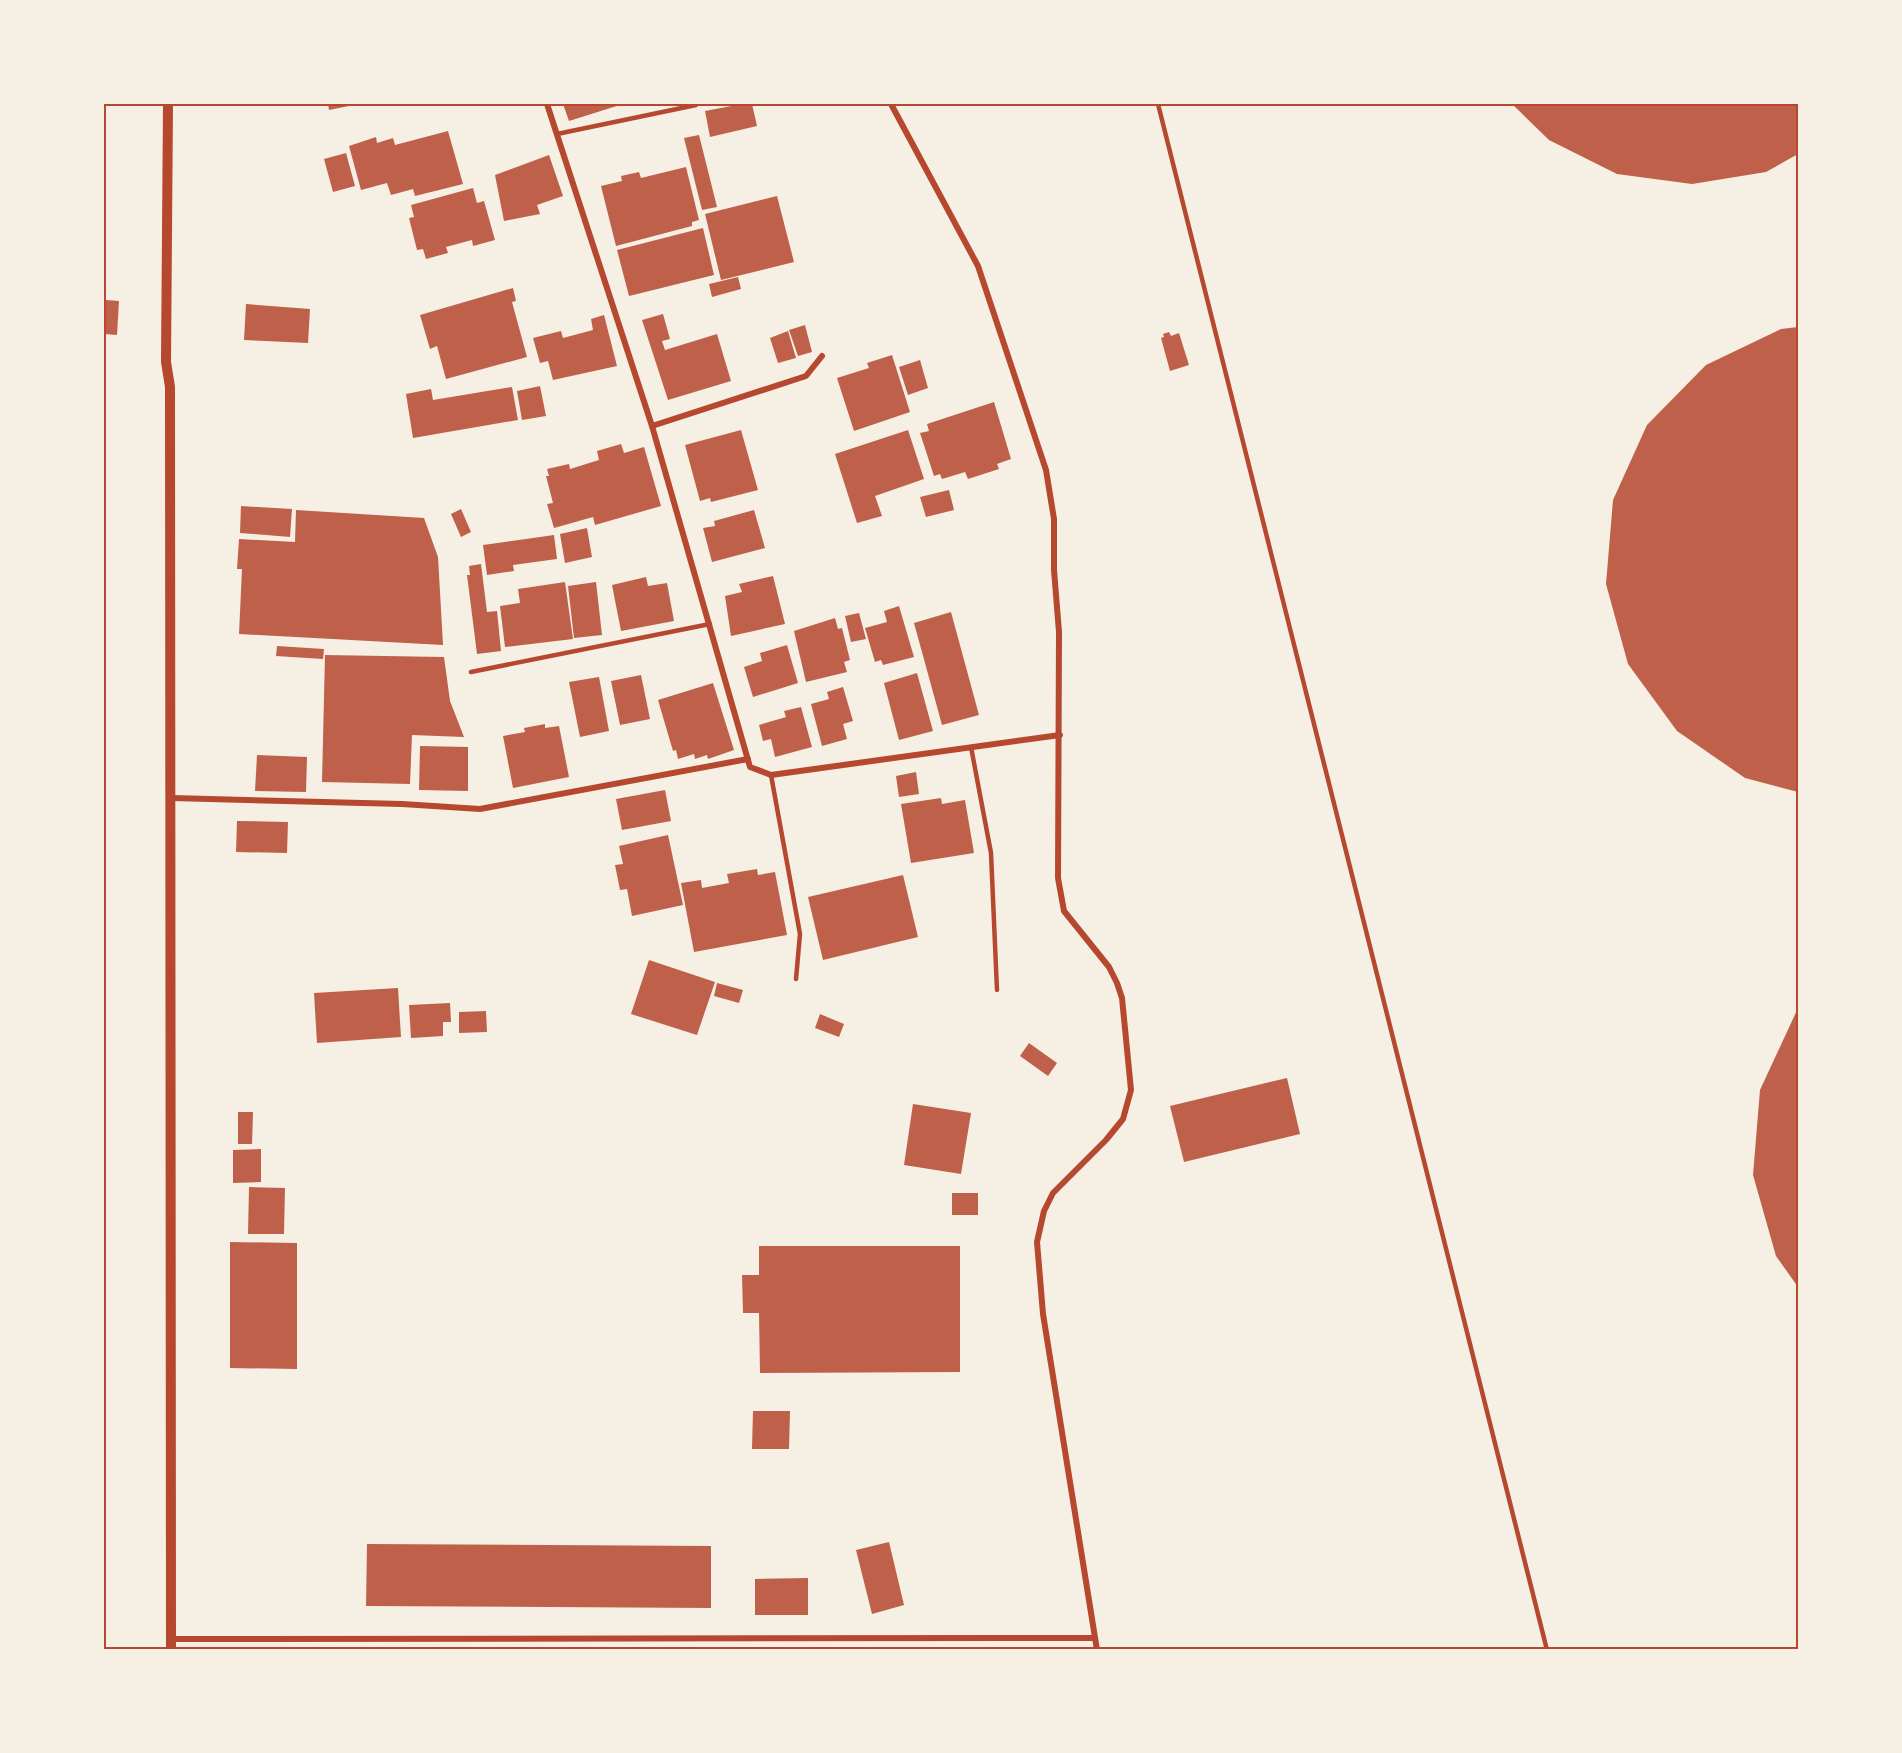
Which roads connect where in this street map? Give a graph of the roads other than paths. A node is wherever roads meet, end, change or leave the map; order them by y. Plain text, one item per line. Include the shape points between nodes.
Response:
1 (168, 104) edge
2 (547, 104) edge
3 (891, 104) edge
4 (1158, 104) edge
5 (696, 105) dead end
6 (557, 134) junction
7 (822, 356) dead end
8 (652, 426) junction
9 (710, 624) junction
10 (471, 672) dead end
11 (1060, 735) junction
12 (971, 747) junction
13 (748, 759) junction
14 (771, 775) junction
15 (172, 798) junction
16 (796, 979) dead end
17 (997, 990) dead end
18 (1094, 1638) junction
19 (171, 1644) edge
20 (1096, 1650) edge
21 (1547, 1650) edge

1 - 15 street via 166,362 170,387
2 - 6 street
3 - 11 street via 978,266 1046,470 1054,519
4 - 21 lane
5 - 6 lane
6 - 8 street
7 - 8 street via 806,376
8 - 9 street
9 - 10 lane
9 - 13 street
11 - 12 street
11 - 18 street via 1057,857 1064,911 1109,967 1117,983 1122,998 1131,1090 1123,1119 1053,1193 1037,1242 1043,1314
12 - 14 street
12 - 17 lane via 991,854
13 - 14 street via 750,768
13 - 15 street via 480,809
14 - 16 lane via 800,934
15 - 19 street
18 - 19 street
18 - 20 street

